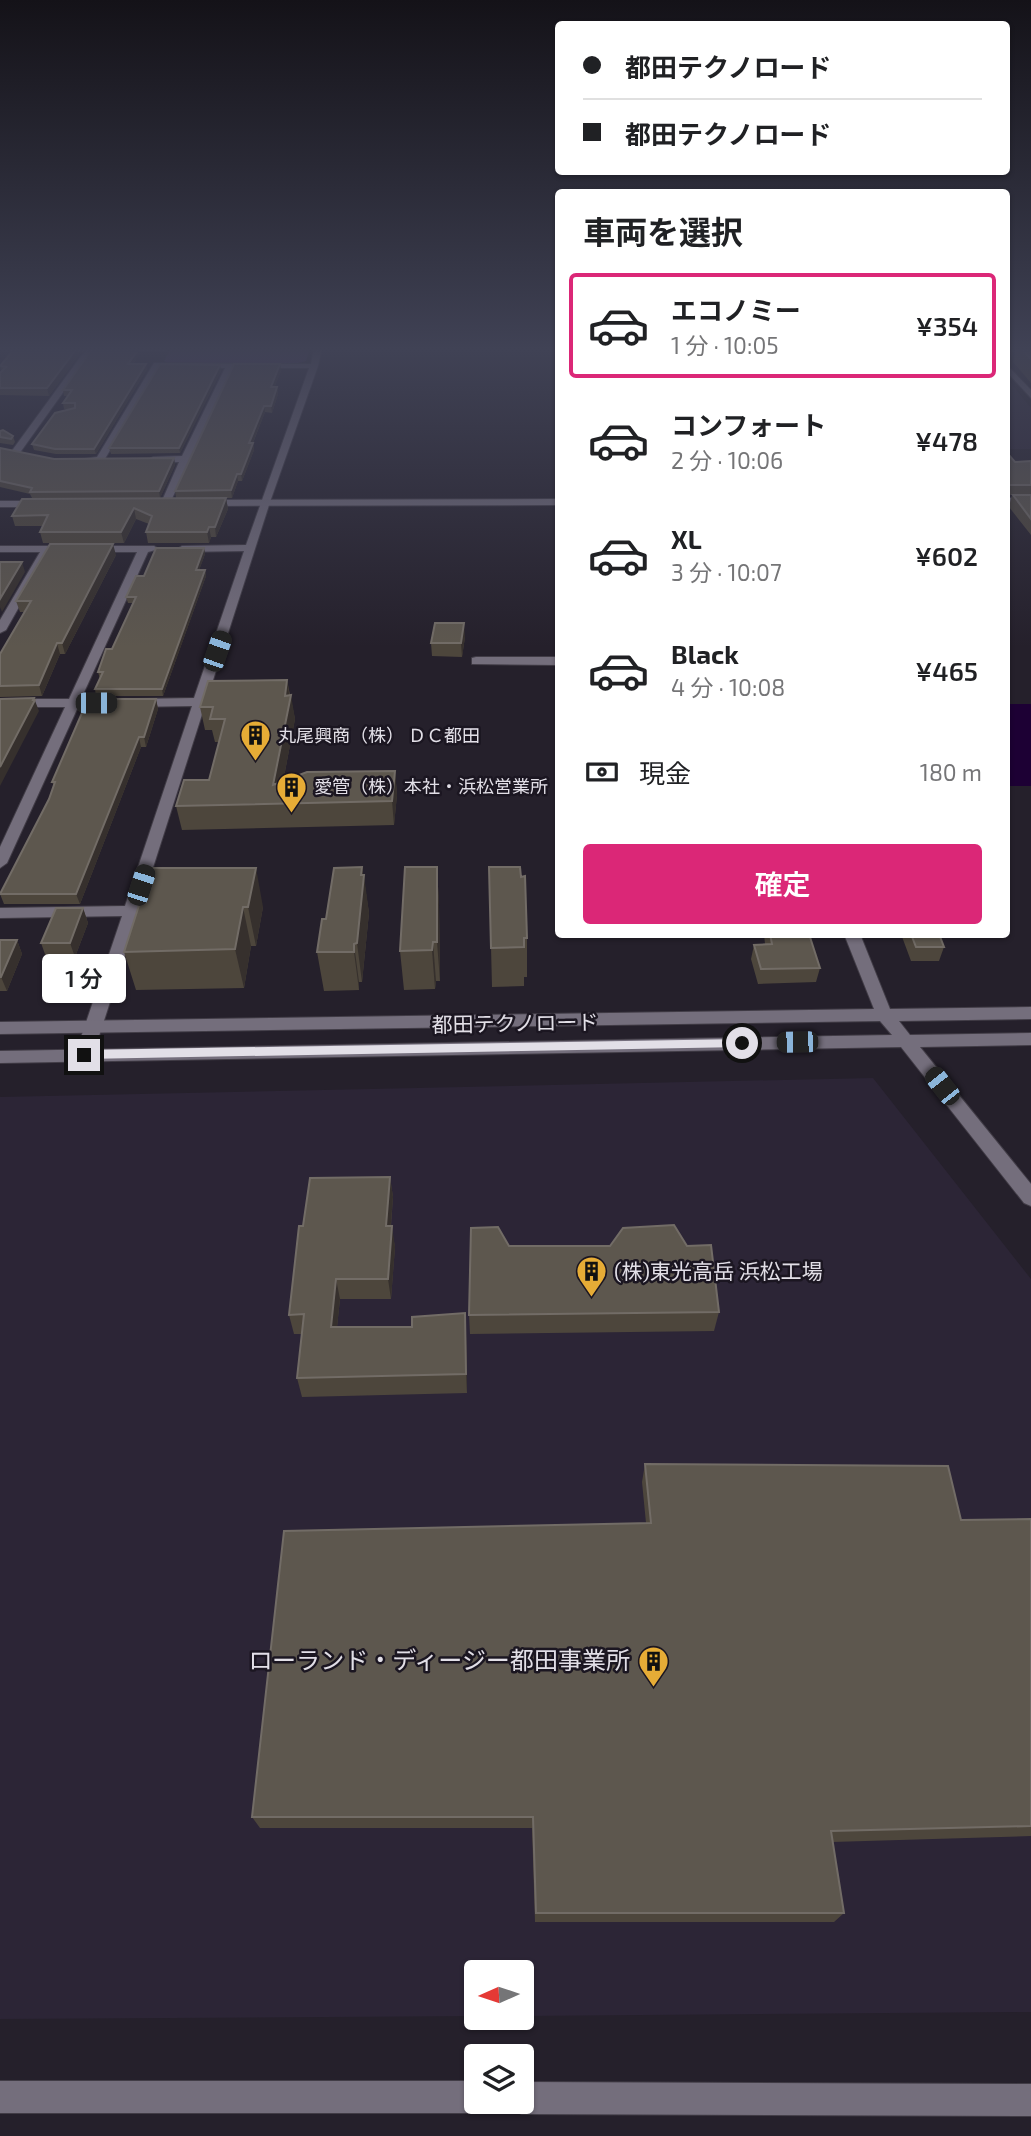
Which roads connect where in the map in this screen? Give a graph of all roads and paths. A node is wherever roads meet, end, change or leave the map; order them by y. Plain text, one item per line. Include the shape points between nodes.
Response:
1 (15, 448) edge
2 (107, 448) edge
3 (190, 448) edge
4 (284, 448) edge
5 (26, 455) edge
6 (185, 459) junction
7 (100, 460) junction
8 (112, 460) edge
9 (137, 460) edge
10 (66, 461) edge
11 (1010, 501) edge
12 (1031, 501) edge
13 (265, 502) junction
14 (555, 502) edge
15 (55, 503) edge
16 (152, 503) edge
17 (166, 503) junction
18 (179, 503) edge
19 (191, 503) edge
20 (0, 504) edge
21 (251, 548) junction
22 (0, 549) edge
23 (47, 549) junction
24 (144, 549) junction
25 (0, 630) edge
26 (476, 661) dead end
27 (555, 661) edge
28 (200, 702) junction
29 (0, 703) edge
30 (74, 703) junction
31 (99, 703) edge
32 (124, 703) edge
33 (0, 863) edge
34 (132, 911) junction
35 (0, 913) edge
36 (854, 938) edge
37 (1031, 1013) edge
38 (884, 1014) junction
39 (94, 1026) junction
40 (0, 1028) edge
41 (1031, 1039) edge
42 (907, 1041) junction
43 (84, 1055) junction
44 (0, 1057) edge
45 (1031, 1198) edge
46 (0, 2097) edge
47 (464, 2097) edge
48 (534, 2098) edge
49 (1031, 2100) edge

1 - 5 street via 12,451
2 - 7 street
3 - 6 street
4 - 13 street
6 - 9 street
6 - 17 street
7 - 8 street
7 - 10 street
11 - 12 street
13 - 14 street
13 - 19 street
13 - 21 street
15 - 20 street
16 - 17 street
17 - 18 street
21 - 24 street
21 - 28 street
22 - 23 street
23 - 24 street
23 - 25 street
24 - 30 street
26 - 27 street
28 - 32 street
28 - 34 street
29 - 30 street
30 - 31 street
30 - 33 street
34 - 35 street
34 - 39 street
36 - 38 street
37 - 38 street, 都田テクノロード
38 - 39 street, 都田テクノロード
38 - 42 street
39 - 40 street, 都田テクノロード
39 - 43 street
41 - 42 street, 都田テクノロード
42 - 43 street, 都田テクノロード
42 - 45 street
43 - 44 street, 都田テクノロード
46 - 47 street
48 - 49 street

